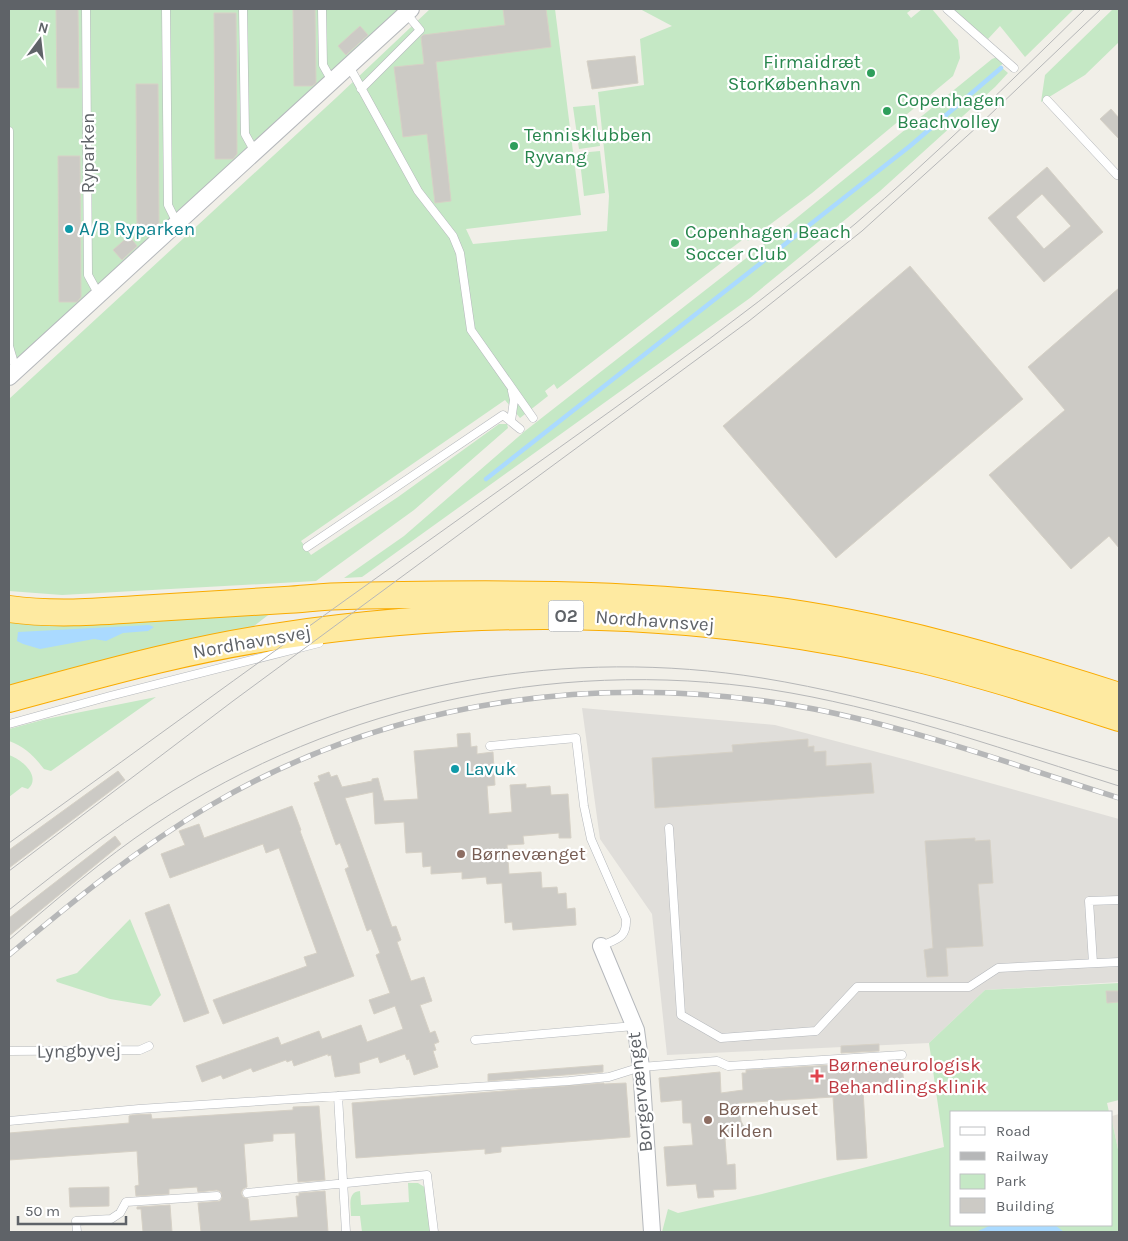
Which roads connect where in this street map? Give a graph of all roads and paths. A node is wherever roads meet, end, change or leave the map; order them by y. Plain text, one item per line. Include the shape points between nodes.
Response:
1 (86, 9) edge
2 (166, 9) edge
3 (243, 9) edge
4 (322, 9) edge
5 (947, 9) edge
6 (407, 10) edge
7 (349, 66) junction
8 (1014, 68) dead end
9 (332, 81) junction
10 (361, 88) junction
11 (1046, 100) dead end
12 (9, 130) edge
13 (255, 152) junction
14 (1119, 174) edge
15 (177, 223) junction
16 (99, 295) junction
17 (12, 373) edge
18 (512, 388) junction
19 (533, 418) dead end
20 (511, 421) junction
21 (520, 429) dead end
22 (307, 547) dead end
23 (9, 609) edge
24 (410, 621) junction
25 (346, 637) dead end
26 (327, 641) dead end
27 (980, 664) junction
28 (1060, 688) junction
29 (1119, 696) edge
30 (9, 699) edge
31 (1119, 718) edge
32 (9, 724) edge
33 (490, 746) dead end
34 (668, 828) dead end
35 (1119, 900) edge
36 (601, 946) joint
37 (1119, 962) edge
38 (1093, 963) junction
39 (634, 1026) junction
40 (475, 1040) dead end
41 (149, 1046) dead end
42 (9, 1051) edge
43 (902, 1055) dead end
44 (642, 1067) junction
45 (338, 1096) junction
46 (9, 1121) edge
47 (343, 1184) junction
48 (247, 1194) dead end
49 (217, 1196) dead end
50 (77, 1232) edge
51 (346, 1232) edge
52 (434, 1232) edge
53 (652, 1232) edge

1 - 16 lane, Ryparken via 88,275
2 - 15 lane via 168,205
3 - 13 lane via 245,134
4 - 9 lane via 323,65
5 - 8 lane
6 - 7 street
6 - 10 lane via 420,30
7 - 9 street
7 - 10 lane
9 - 13 street
10 - 18 lane via 418,191 452,236 460,253 471,330
11 - 14 lane via 1117,176
12 - 17 lane via 9,346
13 - 15 street
15 - 16 street
16 - 17 street
18 - 19 lane
18 - 20 lane
20 - 21 lane
20 - 22 lane via 504,415
23 - 27 highway, Nordhavnsvej / O2 via 54,613 341,596 583,595 686,601 827,619 882,630
24 - 25 lane
24 - 27 highway, Nordhavnsvej / O2 via 531,616 660,620 802,636 922,660
24 - 30 highway, Nordhavnsvej / O2 via 227,645
26 - 32 lane
27 - 27 lane via 1012,674
27 - 28 highway, Nordhavnsvej / O2
28 - 28 lane via 1028,679
28 - 29 highway, Nordhavnsvej / O2
28 - 31 highway, Nordhavnsvej / O2
33 - 36 lane, Borgervænget via 576,738 591,839 626,918 627,928 622,937
34 - 38 lane via 681,1015 720,1038 816,1031 857,987 969,987 998,968
35 - 38 lane via 1089,901
36 - 39 street, Borgervænget
37 - 38 lane
39 - 40 lane
39 - 44 street, Borgervænget
41 - 42 lane, Lyngbyvej via 140,1050
43 - 44 lane via 728,1066 717,1061
44 - 45 lane via 609,1078
44 - 53 street, Borgervænget
45 - 46 lane
45 - 47 lane
47 - 48 lane
47 - 51 lane
47 - 52 lane via 427,1175
49 - 50 lane via 126,1202 120,1213 111,1219 76,1221

